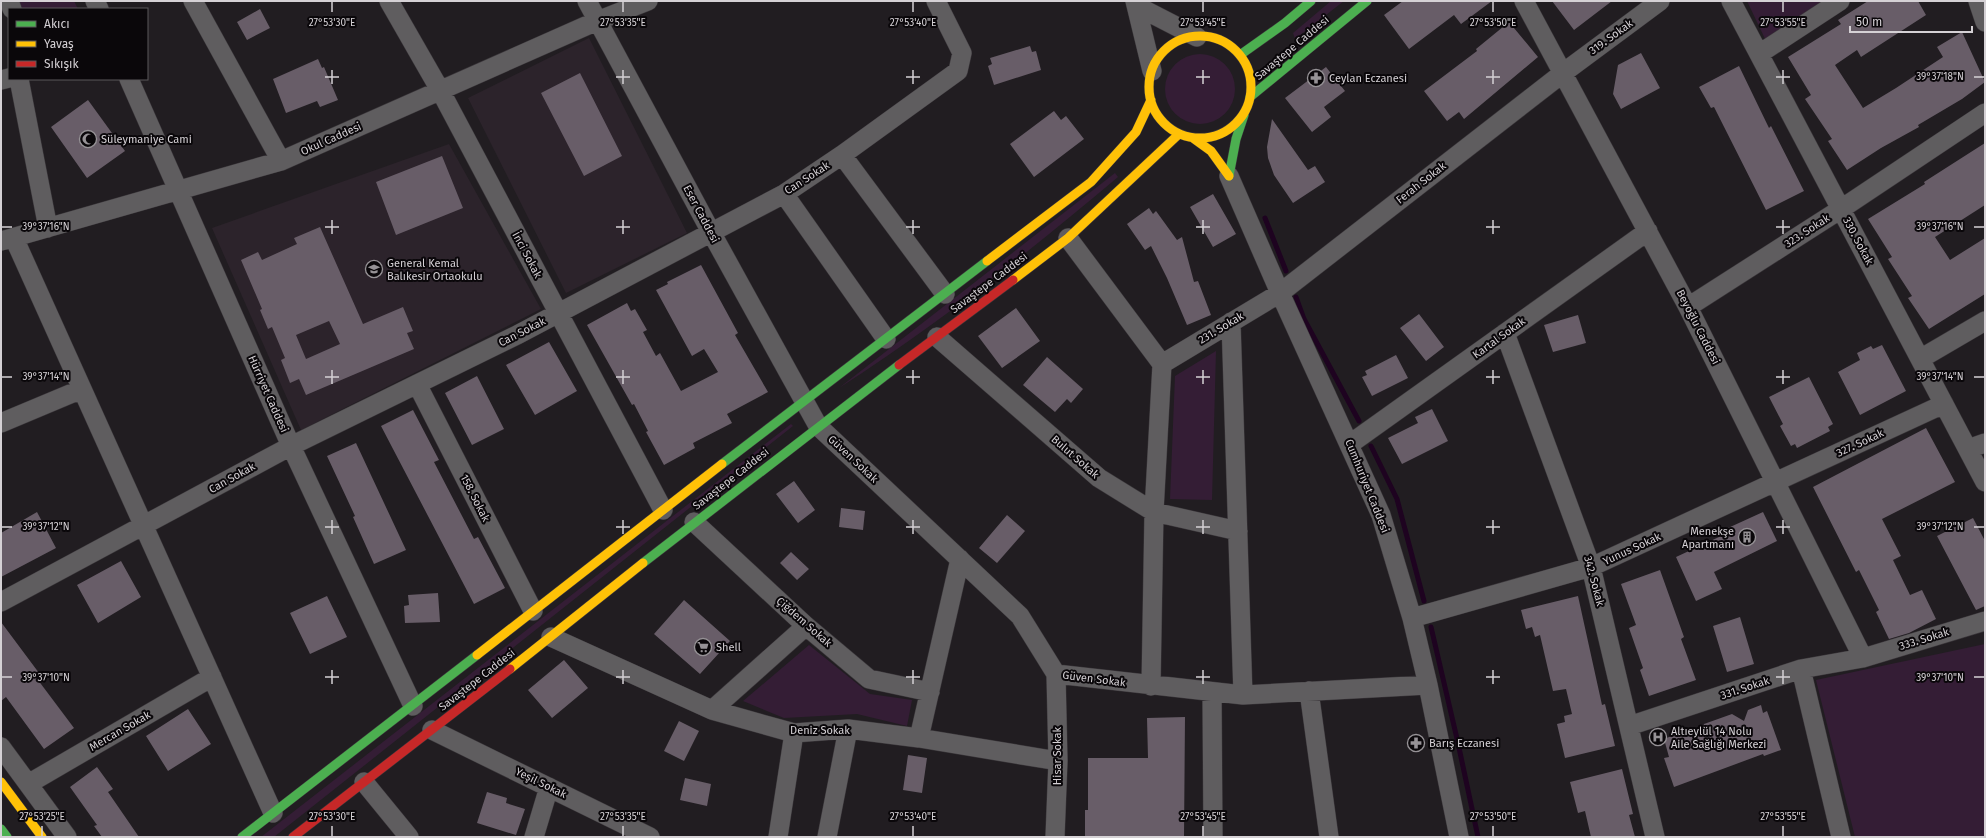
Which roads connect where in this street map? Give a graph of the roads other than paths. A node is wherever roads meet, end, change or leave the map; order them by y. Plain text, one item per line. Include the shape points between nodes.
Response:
1 (193, 1) edge
2 (389, 1) edge
3 (587, 1) edge
4 (648, 1) edge
5 (936, 1) edge
6 (1311, 1) edge
7 (1367, 1) edge
8 (1524, 1) edge
9 (1660, 1) edge
10 (1731, 1) edge
11 (1840, 1) edge
12 (1978, 1) edge
13 (1139, 3) edge
14 (597, 21) junction
15 (1985, 22) edge
16 (1197, 37) junction
17 (1759, 54) junction
18 (1240, 55) junction
19 (1152, 71) junction
20 (1563, 73) junction
21 (19, 80) edge
22 (129, 80) edge
23 (440, 90) junction
24 (1250, 97) junction
25 (1151, 100) junction
26 (1245, 112) junction
27 (1985, 113) edge
28 (1179, 134) junction
29 (1193, 138) junction
30 (842, 155) junction
31 (281, 161) junction
32 (1229, 176) junction
33 (178, 190) junction
34 (784, 194) junction
35 (1841, 209) junction
36 (48, 228) junction
37 (1648, 231) junction
38 (710, 232) junction
39 (1068, 238) junction
40 (7, 239) edge
41 (1280, 293) junction
42 (945, 294) junction
43 (1688, 307) junction
44 (558, 314) junction
45 (1985, 321) edge
46 (1231, 322) junction
47 (1505, 333) junction
48 (937, 337) junction
49 (886, 339) junction
50 (1920, 359) junction
51 (1162, 364) junction
52 (417, 384) junction
53 (82, 389) junction
54 (803, 401) junction
55 (1944, 404) junction
56 (1, 423) edge
57 (818, 426) junction
58 (1350, 444) junction
59 (291, 446) junction
60 (1976, 446) edge
61 (1985, 482) edge
62 (1777, 483) junction
63 (663, 510) junction
64 (1154, 512) junction
65 (694, 522) junction
66 (144, 526) junction
67 (1238, 531) junction
68 (960, 559) junction
69 (1591, 567) junction
70 (1, 602) edge
71 (533, 611) junction
72 (1412, 618) junction
73 (1985, 621) edge
74 (806, 626) junction
75 (551, 638) junction
76 (1863, 658) junction
77 (1801, 669) junction
78 (1056, 674) junction
79 (212, 677) junction
80 (1428, 685) junction
81 (1151, 686) junction
82 (1309, 691) junction
83 (930, 692) junction
84 (1212, 692) junction
85 (1243, 695) junction
86 (413, 706) junction
87 (712, 710) junction
88 (1629, 726) junction
89 (848, 729) junction
90 (432, 730) junction
91 (794, 733) junction
92 (919, 738) junction
93 (1, 747) edge
94 (1058, 761) junction
95 (1, 782) edge
96 (364, 782) junction
97 (28, 784) junction
98 (549, 787) junction
99 (273, 813) junction
100 (1, 829) edge
101 (301, 835) edge
102 (7, 837) edge
103 (42, 837) edge
104 (67, 837) edge
105 (242, 837) edge
106 (409, 837) edge
107 (534, 837) edge
108 (650, 837) edge
109 (778, 837) edge
110 (826, 837) edge
111 (1055, 837) edge
112 (1213, 837) edge
113 (1329, 837) edge
114 (1459, 837) edge
115 (1655, 837) edge
116 (1841, 837) edge

1 - 31 street
2 - 23 street, İnci Sokak
3 - 14 street, Eser Caddesi
4 - 14 street, Okul Caddesi
5 - 30 street, Can Sokak via 962,53 958,71
6 - 18 main road
7 - 24 main road, Savaştepe Caddesi
8 - 20 street, Beyoğlu Caddesi
9 - 20 street, 319. Sokak
10 - 17 street, 330. Sokak
11 - 17 street
12 - 15 street
13 - 16 street
13 - 19 street
14 - 23 street, Okul Caddesi
14 - 38 street, Eser Caddesi
16 - 18 main road via 1213,38 1228,44
16 - 19 main road via 1182,40 1169,47 1159,57
17 - 35 street, 330. Sokak
18 - 24 main road via 1251,82
19 - 25 main road via 1149,85
20 - 37 street, Beyoğlu Caddesi
20 - 41 street, Ferah Sokak
21 - 36 street
22 - 33 street, Hürriyet Caddesi
23 - 31 street, Okul Caddesi
23 - 44 street, İnci Sokak
24 - 26 main road
25 - 28 main road via 1166,126
25 - 42 main road, Savaştepe Caddesi via 1136,132 1091,182
26 - 29 main road via 1236,124 1223,133 1208,138
26 - 32 main road via 1236,139
27 - 35 street, 323. Sokak
28 - 29 main road
28 - 39 main road, Savaştepe Caddesi
29 - 32 main road via 1211,151
30 - 34 street, Can Sokak
30 - 42 street
31 - 33 street, Okul Caddesi
32 - 41 street, Cumhuriyet Caddesi
33 - 36 street, Okul Caddesi
33 - 59 street, Hürriyet Caddesi
34 - 38 street, Can Sokak
34 - 49 street
35 - 43 street, 323. Sokak
35 - 50 street, 330. Sokak
36 - 40 street, Okul Caddesi
37 - 43 street, Beyoğlu Caddesi
37 - 47 street, Kartal Sokak
38 - 44 street, Can Sokak
38 - 54 street, Eser Caddesi
39 - 48 main road, Savaştepe Caddesi
39 - 51 street
40 - 53 street
41 - 46 street, 231. Sokak
41 - 58 street, Cumhuriyet Caddesi
42 - 49 main road, Savaştepe Caddesi
43 - 62 street, Beyoğlu Caddesi
44 - 52 street, Can Sokak
44 - 63 street, İnci Sokak
45 - 50 street
46 - 51 street, 231. Sokak
46 - 67 street
47 - 58 street, Kartal Sokak
47 - 69 street, 342. Sokak
48 - 57 main road, Savaştepe Caddesi
48 - 64 street, Bulut Sokak via 1099,478
49 - 54 main road, Savaştepe Caddesi
50 - 55 street, 330. Sokak
51 - 64 street
52 - 59 street, Can Sokak
52 - 71 street, 158. Sokak
53 - 56 street
53 - 66 street
54 - 57 street, Eser Caddesi
54 - 63 main road, Savaştepe Caddesi
55 - 60 street, 330. Sokak
55 - 62 street, 327. Sokak
57 - 65 main road, Savaştepe Caddesi
57 - 68 street, Güven Sokak
58 - 72 street, Cumhuriyet Caddesi via 1381,515
59 - 66 street, Can Sokak
59 - 86 street, Hürriyet Caddesi
60 - 61 street, 330. Sokak
62 - 69 street, Yunus Sokak
62 - 76 street, Beyoğlu Caddesi
63 - 71 main road, Savaştepe Caddesi
64 - 67 street, Bulut Sokak
64 - 81 street
65 - 74 street, Çiğdem Sokak
65 - 75 main road, Savaştepe Caddesi
66 - 70 street, Can Sokak
66 - 79 street
67 - 85 street
68 - 78 street, Güven Sokak via 1020,616
68 - 83 street
69 - 72 street, Yunus Sokak
69 - 88 street, 342. Sokak
71 - 86 main road, Savaştepe Caddesi
72 - 80 street, Cumhuriyet Caddesi
73 - 76 street, 333. Sokak
74 - 83 street, Çiğdem Sokak via 870,678
74 - 87 street
75 - 87 street, Deniz Sokak
75 - 90 main road, Savaştepe Caddesi
76 - 77 street, 331. Sokak
77 - 88 street, 331. Sokak
77 - 116 street
78 - 81 street, Güven Sokak
78 - 94 street, Hisar Sokak
79 - 97 street, Mercan Sokak
79 - 99 street
80 - 82 street, Güven Sokak
80 - 114 street, Cumhuriyet Caddesi
81 - 84 street, Güven Sokak
82 - 85 street, Güven Sokak
82 - 113 street
83 - 92 street
84 - 85 street, Güven Sokak
84 - 112 street
86 - 99 main road, Savaştepe Caddesi
87 - 91 street, Deniz Sokak
88 - 115 street, 342. Sokak
89 - 91 street, Deniz Sokak
89 - 92 street, Deniz Sokak
89 - 110 street
90 - 96 main road, Savaştepe Caddesi
90 - 98 street, Yeşil Sokak
91 - 109 street
92 - 94 street, Deniz Sokak
93 - 97 street
94 - 111 street, Hisar Sokak
95 - 103 main road
96 - 101 main road, Savaştepe Caddesi
96 - 106 street
97 - 104 street
98 - 107 street
98 - 108 street, Yeşil Sokak
99 - 105 main road, Savaştepe Caddesi
100 - 102 main road

